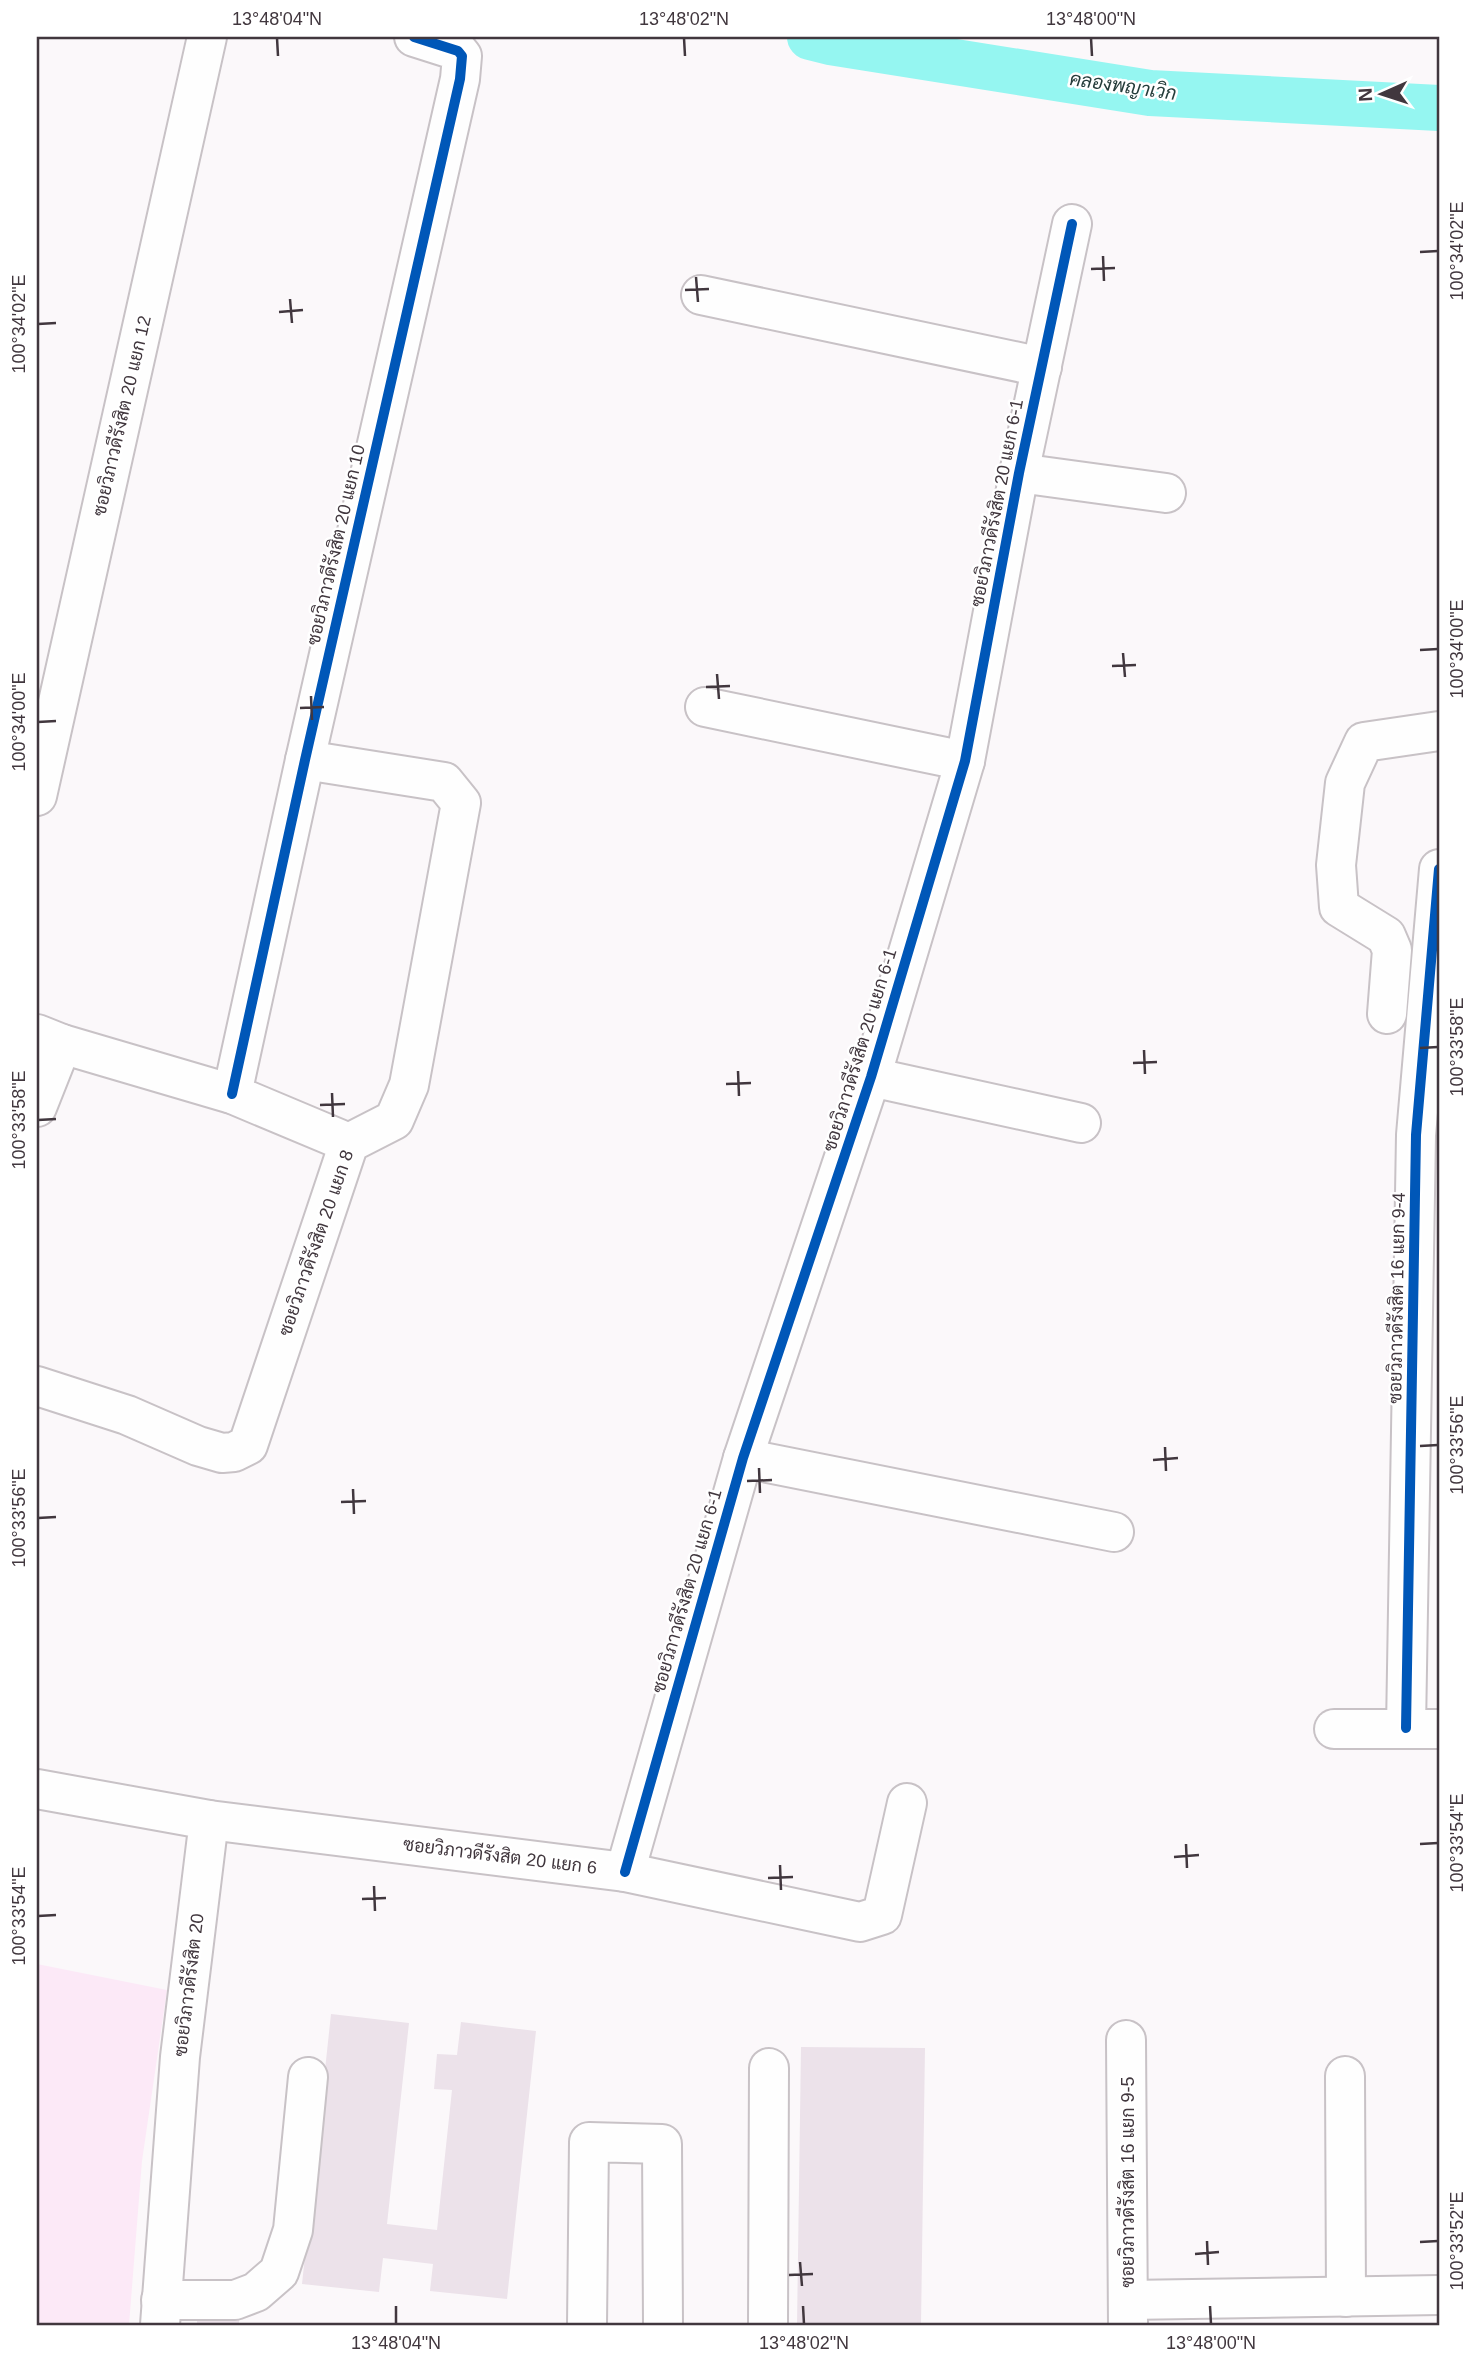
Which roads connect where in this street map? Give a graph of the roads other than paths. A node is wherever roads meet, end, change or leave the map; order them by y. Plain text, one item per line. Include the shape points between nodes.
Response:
1 (207, 37) edge
2 (414, 37) edge
3 (1072, 224) dead end
4 (701, 295) dead end
5 (1042, 367) junction
6 (1019, 474) junction
7 (1166, 493) dead end
8 (705, 707) dead end
9 (1439, 731) edge
10 (305, 760) junction
11 (965, 761) junction
12 (37, 796) edge
13 (1439, 869) edge
14 (1387, 1014) dead end
15 (49, 1039) edge
16 (872, 1077) junction
17 (232, 1094) junction
18 (37, 1107) edge
19 (1081, 1123) dead end
20 (349, 1143) junction
21 (37, 1386) edge
22 (743, 1458) junction
23 (1114, 1532) dead end
24 (1423, 1728) edge
25 (1334, 1729) dead end
26 (37, 1789) edge
27 (907, 1803) dead end
28 (209, 1820) junction
29 (625, 1872) junction
30 (1126, 2040) dead end
31 (769, 2068) dead end
32 (1345, 2076) dead end
33 (308, 2077) dead end
34 (1439, 2295) edge
35 (1346, 2297) junction
36 (161, 2313) edge
37 (1128, 2313) edge
38 (587, 2325) edge
39 (663, 2325) edge
40 (768, 2325) edge

1 - 12 street, ซอยวิภาวดีรังสิต 20 แยก 12
2 - 10 street, ซอยวิภาวดีรังสิต 20 แยก 10 via 458,51 462,64
3 - 5 street, ซอยวิภาวดีรังสิต 20 แยก 6-1
4 - 5 street
5 - 6 street, ซอยวิภาวดีรังสิต 20 แยก 6-1
6 - 7 street
6 - 11 street, ซอยวิภาวดีรังสิต 20 แยก 6-1
8 - 11 street
9 - 14 street via 1364,742 1345,783 1336,865 1339,907 1386,936 1392,950
10 - 17 street, ซอยวิภาวดีรังสิต 20 แยก 10
10 - 20 street, ซอยวิภาวดีรังสิต 20 แยก 8 via 444,782 461,803 409,1085 394,1120
11 - 16 street, ซอยวิภาวดีรังสิต 20 แยก 6-1
13 - 24 street, ซอยวิภาวดีรังสิต 16 แยก 9-4 via 1416,1135
15 - 17 street
15 - 18 street
16 - 19 street
16 - 22 street, ซอยวิภาวดีรังสิต 20 แยก 6-1
17 - 20 street
20 - 21 street, ซอยวิภาวดีรังสิต 20 แยก 8 via 248,1445 222,1453
22 - 23 street
22 - 29 street, ซอยวิภาวดีรังสิต 20 แยก 6-1
24 - 25 street
26 - 28 street
27 - 29 street, ซอยวิภาวดีรังสิต 20 แยก 6 via 882,1915 860,1922
28 - 29 street, ซอยวิภาวดีรังสิต 20 แยก 6
28 - 36 street, ซอยวิภาวดีรังสิต 20 via 180,2057
30 - 37 street, ซอยวิภาวดีรังสิต 16 แยก 9-5
31 - 40 street
32 - 35 street
33 - 36 street via 293,2230 279,2272 256,2292 235,2300
34 - 35 street
35 - 37 street
38 - 39 street via 589,2142 662,2144

